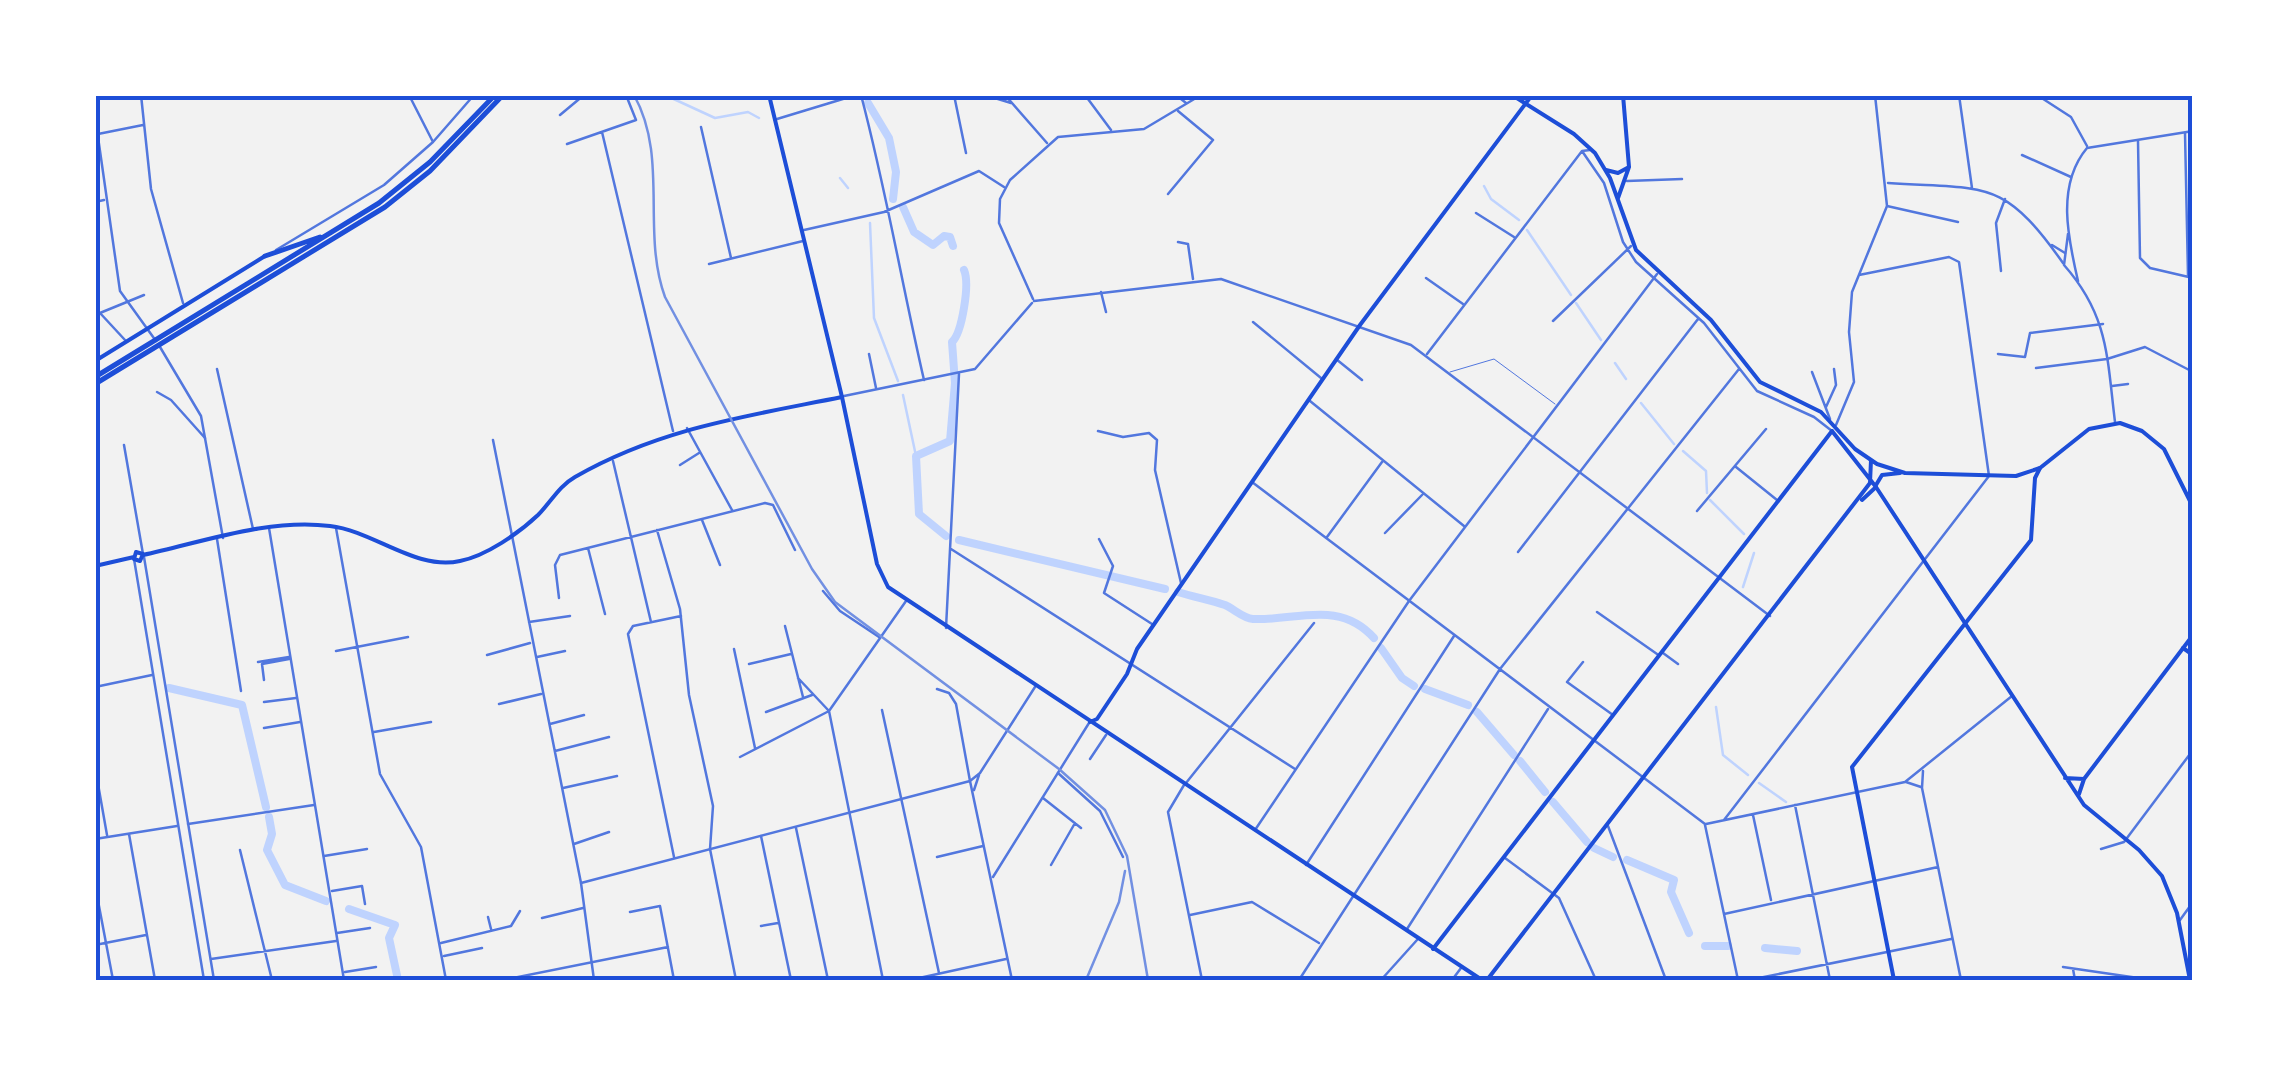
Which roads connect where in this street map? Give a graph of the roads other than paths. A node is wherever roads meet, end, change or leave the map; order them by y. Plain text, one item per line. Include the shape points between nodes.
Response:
1 (141, 95) edge
2 (409, 95) edge
3 (474, 95) edge
4 (495, 95) edge
5 (504, 95) edge
6 (584, 95) edge
7 (626, 95) edge
8 (770, 95) edge
9 (858, 95) edge
10 (954, 95) edge
11 (984, 95) edge
12 (1006, 95) edge
13 (1085, 95) edge
14 (1176, 95) edge
15 (1200, 95) edge
16 (1513, 95) edge
17 (1529, 95) edge
18 (1623, 95) edge
19 (1875, 95) edge
20 (1959, 95) edge
21 (2037, 95) edge
22 (1013, 103) junction
23 (1526, 103) junction
24 (1188, 104) junction
25 (1178, 111) junction
26 (560, 115) dead end
27 (95, 116) edge
28 (776, 120) junction
29 (144, 124) junction
30 (701, 126) dead end
31 (2193, 131) edge
32 (602, 132) junction
33 (1112, 132) junction
34 (2185, 132) junction
35 (98, 134) junction
36 (2138, 140) junction
37 (433, 142) junction
38 (1047, 143) junction
39 (568, 144) dead end
40 (2087, 148) junction
41 (1592, 149) junction
42 (1582, 151) junction
43 (966, 154) dead end
44 (2022, 156) dead end
45 (1629, 167) junction
46 (1606, 170) junction
47 (2072, 177) junction
48 (1682, 179) dead end
49 (1625, 181) junction
50 (1887, 183) junction
51 (1004, 187) junction
52 (1972, 188) junction
53 (1168, 194) dead end
54 (1618, 198) junction
55 (2006, 198) junction
56 (104, 200) junction
57 (95, 202) edge
58 (1888, 206) junction
59 (889, 208) junction
60 (1476, 214) dead end
61 (1958, 222) dead end
62 (802, 230) junction
63 (332, 233) junction
64 (2068, 233) junction
65 (1515, 238) junction
66 (804, 240) junction
67 (1178, 242) dead end
68 (1632, 244) junction
69 (2051, 244) junction
70 (1626, 250) junction
71 (2065, 253) junction
72 (265, 256) junction
73 (731, 258) junction
74 (2074, 262) junction
75 (709, 264) dead end
76 (2064, 265) junction
77 (1658, 272) junction
78 (2001, 272) dead end
79 (1858, 275) junction
80 (2191, 277) edge
81 (1426, 278) dead end
82 (1653, 278) junction
83 (1193, 279) junction
84 (2078, 280) junction
85 (1101, 292) junction
86 (144, 295) dead end
87 (1034, 301) junction
88 (126, 303) junction
89 (184, 305) junction
90 (1464, 305) junction
91 (1106, 312) dead end
92 (98, 314) edge
93 (1699, 318) junction
94 (1553, 321) dead end
95 (1253, 322) dead end
96 (2103, 324) junction
97 (1360, 326) junction
98 (146, 328) junction
99 (162, 339) junction
100 (126, 341) junction
101 (869, 354) dead end
102 (1427, 354) junction
103 (1998, 354) dead end
104 (1336, 359) junction
105 (2107, 359) junction
106 (95, 361) edge
107 (2036, 368) dead end
108 (217, 369) dead end
109 (1739, 369) junction
110 (1834, 369) dead end
111 (1450, 372) junction
112 (1812, 372) dead end
113 (2193, 372) edge
114 (957, 374) junction
115 (1323, 379) junction
116 (95, 380) edge
117 (924, 380) junction
118 (1362, 380) dead end
119 (2128, 384) dead end
120 (2111, 388) junction
121 (876, 390) junction
122 (157, 392) dead end
123 (2104, 392) dead end
124 (842, 396) junction
125 (1819, 398) junction
126 (1308, 400) junction
127 (1555, 404) junction
128 (1810, 405) junction
129 (1826, 408) junction
130 (1830, 419) junction
131 (2114, 422) junction
132 (1836, 425) junction
133 (687, 428) junction
134 (1766, 429) dead end
135 (674, 431) junction
136 (1098, 431) dead end
137 (1832, 431) junction
138 (1842, 431) junction
139 (1532, 434) junction
140 (205, 438) junction
141 (493, 440) dead end
142 (124, 446) dead end
143 (700, 452) junction
144 (612, 459) junction
145 (1383, 460) junction
146 (1871, 460) junction
147 (680, 465) dead end
148 (1735, 466) junction
149 (2040, 468) junction
150 (1580, 471) junction
151 (1904, 473) junction
152 (1989, 476) junction
153 (1252, 482) junction
154 (1873, 485) junction
155 (1423, 493) junction
156 (1778, 500) junction
157 (2193, 507) edge
158 (1632, 510) junction
159 (733, 511) junction
160 (1697, 511) dead end
161 (701, 519) junction
162 (336, 526) junction
163 (1464, 526) junction
164 (269, 528) junction
165 (657, 530) junction
166 (254, 531) junction
167 (1385, 533) dead end
168 (510, 536) junction
169 (628, 536) junction
170 (220, 538) junction
171 (1326, 538) junction
172 (1100, 540) dead end
173 (587, 546) junction
174 (951, 549) junction
175 (795, 550) dead end
176 (1518, 552) dead end
177 (143, 555) junction
178 (134, 558) junction
179 (1924, 560) junction
180 (720, 565) dead end
181 (95, 566) edge
182 (1720, 577) junction
183 (1182, 584) junction
184 (1095, 588) dead end
185 (824, 591) dead end
186 (1104, 593) junction
187 (560, 598) dead end
188 (1409, 600) junction
189 (906, 601) junction
190 (1597, 612) dead end
191 (606, 614) dead end
192 (570, 616) dead end
193 (682, 616) junction
194 (1770, 616) junction
195 (528, 622) junction
196 (651, 622) junction
197 (1314, 623) dead end
198 (1154, 624) junction
199 (1965, 624) junction
200 (785, 626) dead end
201 (946, 628) junction
202 (1455, 635) junction
203 (2193, 635) edge
204 (408, 637) dead end
205 (880, 638) junction
206 (532, 643) junction
207 (357, 646) junction
208 (2183, 648) junction
209 (734, 649) dead end
210 (336, 651) dead end
211 (565, 651) dead end
212 (486, 654) dead end
213 (792, 654) junction
214 (1660, 654) junction
215 (2193, 655) edge
216 (291, 658) junction
217 (535, 658) junction
218 (258, 662) dead end
219 (1583, 662) dead end
220 (1130, 663) junction
221 (749, 664) dead end
222 (1678, 664) dead end
223 (1500, 670) junction
224 (153, 674) junction
225 (798, 678) junction
226 (264, 680) dead end
227 (95, 687) edge
228 (1035, 687) junction
229 (937, 689) dead end
230 (241, 691) dead end
231 (542, 694) junction
232 (814, 694) junction
233 (2012, 696) junction
234 (803, 697) junction
235 (298, 698) junction
236 (264, 702) dead end
237 (500, 704) dead end
238 (1550, 706) junction
239 (882, 710) dead end
240 (828, 711) junction
241 (766, 712) dead end
242 (584, 715) dead end
243 (1613, 715) junction
244 (302, 722) junction
245 (431, 722) dead end
246 (1090, 722) junction
247 (548, 724) junction
248 (264, 728) dead end
249 (1230, 728) junction
250 (373, 732) junction
251 (1107, 733) junction
252 (609, 738) dead end
253 (1594, 740) junction
254 (755, 749) junction
255 (554, 751) junction
256 (2191, 755) edge
257 (740, 757) dead end
258 (1090, 759) dead end
259 (95, 767) edge
260 (1924, 768) junction
261 (1296, 770) junction
262 (1057, 772) junction
263 (980, 773) junction
264 (180, 775) junction
265 (617, 776) dead end
266 (170, 777) junction
267 (1644, 778) junction
268 (2065, 778) junction
269 (2084, 779) junction
270 (970, 781) junction
271 (1905, 782) junction
272 (1185, 784) junction
273 (562, 788) junction
274 (1922, 788) junction
275 (1856, 792) junction
276 (973, 794) junction
277 (1042, 798) junction
278 (901, 799) junction
279 (2080, 799) junction
280 (315, 805) junction
281 (1795, 805) junction
282 (849, 813) junction
283 (1752, 814) junction
284 (1724, 820) junction
285 (188, 824) junction
286 (1076, 824) junction
287 (1705, 824) junction
288 (1608, 825) junction
289 (178, 826) junction
290 (796, 826) junction
291 (1081, 828) dead end
292 (1254, 830) junction
293 (609, 832) dead end
294 (129, 834) junction
295 (760, 836) junction
296 (107, 837) junction
297 (95, 839) edge
298 (2126, 839) junction
299 (573, 845) junction
300 (984, 846) junction
301 (366, 849) dead end
302 (710, 849) junction
303 (2102, 849) dead end
304 (240, 850) dead end
305 (324, 856) junction
306 (937, 857) dead end
307 (1123, 857) dead end
308 (1504, 857) junction
309 (674, 858) junction
310 (988, 864) junction
311 (1306, 865) junction
312 (1000, 866) junction
313 (1051, 866) dead end
314 (1938, 867) junction
315 (991, 880) junction
316 (1874, 881) junction
317 (581, 882) junction
318 (95, 885) edge
319 (330, 891) junction
320 (1554, 893) junction
321 (1813, 894) junction
322 (1353, 896) junction
323 (2193, 902) edge
324 (1771, 903) junction
325 (365, 904) dead end
326 (584, 908) junction
327 (520, 911) dead end
328 (630, 912) dead end
329 (1724, 914) junction
330 (1188, 915) junction
331 (488, 917) dead end
332 (542, 918) dead end
333 (2179, 921) junction
334 (779, 922) junction
335 (762, 926) dead end
336 (370, 928) dead end
337 (491, 931) junction
338 (1406, 931) junction
339 (336, 933) junction
340 (147, 935) junction
341 (1418, 939) junction
342 (1953, 939) junction
343 (338, 940) junction
344 (106, 943) junction
345 (439, 944) junction
346 (95, 945) edge
347 (1321, 945) junction
348 (668, 947) junction
349 (482, 948) dead end
350 (1433, 948) junction
351 (266, 949) junction
352 (1888, 952) junction
353 (442, 956) junction
354 (210, 959) junction
355 (1008, 959) junction
356 (592, 962) junction
357 (1827, 964) junction
358 (2063, 966) dead end
359 (376, 967) dead end
360 (1462, 967) junction
361 (2073, 967) junction
362 (343, 972) junction
363 (2108, 973) junction
364 (939, 974) junction
365 (1300, 978) edge
366 (113, 980) edge
367 (155, 980) edge
368 (204, 980) edge
369 (214, 980) edge
370 (272, 980) edge
371 (344, 980) edge
372 (446, 980) edge
373 (502, 980) edge
374 (594, 980) edge
375 (674, 980) edge
376 (736, 980) edge
377 (791, 980) edge
378 (828, 980) edge
379 (883, 980) edge
380 (910, 980) edge
381 (1012, 980) edge
382 (1202, 980) edge
383 (1309, 980) edge
384 (1381, 980) edge
385 (1452, 980) edge
386 (1484, 980) edge
387 (1596, 980) edge
388 (1666, 980) edge
389 (1738, 980) edge
390 (1749, 980) edge
391 (1830, 980) edge
392 (1894, 980) edge
393 (1961, 980) edge
394 (2076, 980) edge
395 (2110, 980) edge
396 (2152, 980) edge
397 (2190, 980) edge

1 - 29 street
2 - 37 street
3 - 37 street
4 - 63 highway via 408,181
5 - 99 highway via 385,207
6 - 26 street
7 - 32 street via 636,120
8 - 28 main road
9 - 28 street
9 - 59 street
10 - 43 street
11 - 22 street
12 - 22 street
13 - 33 street
14 - 24 street
15 - 24 street
16 - 17 main road
16 - 23 main road
17 - 23 main road
18 - 45 main road
19 - 50 street
20 - 52 street
21 - 40 street via 2070,118
22 - 38 street
23 - 41 main road
23 - 97 main road
24 - 25 street
25 - 33 street via 1144,129
25 - 53 street via 1213,140
27 - 35 street
28 - 62 main road
29 - 35 street
29 - 89 street via 153,198
30 - 73 street
31 - 34 street
32 - 39 street
32 - 135 street
33 - 38 street via 1078,132
34 - 36 street
34 - 80 street
35 - 56 street
36 - 40 street
36 - 80 street via 2140,258 2150,268
37 - 72 street via 368,197
38 - 51 street
40 - 47 street
41 - 42 street
41 - 46 main road
42 - 65 street
42 - 70 street via 1604,183
44 - 47 street
45 - 46 main road
45 - 49 main road
46 - 54 main road
47 - 64 street
48 - 49 street
49 - 54 main road
50 - 52 street
50 - 58 street
51 - 59 street via 979,170
51 - 87 street via 999,223
52 - 55 street
54 - 68 main road
55 - 69 street
55 - 78 street via 1996,217
56 - 57 street
56 - 88 street
58 - 61 street
58 - 79 street
59 - 62 street
59 - 117 street
60 - 65 street
62 - 66 main road
63 - 72 highway
63 - 99 highway
64 - 71 street
64 - 74 street
65 - 90 street
66 - 73 street
66 - 124 main road
67 - 83 street via 1188,244
68 - 70 street
68 - 77 main road
69 - 71 street
69 - 76 street
70 - 82 street
70 - 94 street
71 - 74 street
71 - 76 street
72 - 89 main road
73 - 75 street
74 - 76 street
74 - 84 street
76 - 84 street
77 - 82 street
77 - 128 main road via 1711,320 1760,382
79 - 132 street via 1849,316 1854,382
79 - 152 street via 1949,257 1959,262
81 - 90 street
82 - 93 street
82 - 127 street
83 - 85 street
83 - 97 street via 1228,280
84 - 96 street
85 - 87 street
85 - 91 street
86 - 88 street
87 - 114 street via 978,367
88 - 92 street
88 - 98 street
89 - 98 main road
90 - 102 street
92 - 100 street
93 - 109 street
93 - 150 street
95 - 115 street
96 - 103 street via 2030,334 2025,357
96 - 105 street
97 - 102 street
97 - 104 main road
98 - 100 main road
98 - 140 street via 193,397
99 - 116 highway
100 - 106 main road
101 - 121 street
102 - 111 street
104 - 115 main road
104 - 118 street
105 - 107 street
105 - 113 street via 2145,347
105 - 120 street
108 - 166 street
109 - 137 street via 1764,395
109 - 158 street
110 - 129 street via 1836,385
111 - 127 lane via 1494,359
111 - 139 street
112 - 125 street
114 - 117 street
114 - 174 street
115 - 126 main road
117 - 121 street
119 - 120 street
120 - 123 street
120 - 131 street
121 - 124 street
122 - 140 street
124 - 133 main road
124 - 189 main road via 876,564 888,587
125 - 128 street
125 - 129 street
126 - 145 street
126 - 153 main road
127 - 139 street
128 - 130 main road
129 - 130 street
130 - 132 main road
131 - 149 main road via 2082,433
131 - 157 main road via 2160,445
132 - 138 main road
133 - 135 main road
133 - 143 street
134 - 148 street
135 - 144 main road
136 - 183 street via 1123,437 1149,433 1156,440 1154,467
137 - 138 main road
137 - 154 main road
137 - 156 main road
138 - 146 main road
139 - 150 street
139 - 163 street
140 - 170 street
141 - 168 street
142 - 177 street
143 - 147 street
143 - 159 street
144 - 168 main road via 566,483
144 - 169 street
145 - 155 street
145 - 171 street
146 - 151 main road
146 - 154 main road
148 - 156 street
148 - 160 street
149 - 152 main road
149 - 199 main road via 2033,536
150 - 158 street
150 - 176 street
151 - 152 main road
151 - 154 main road via 1882,474
152 - 179 street
153 - 171 street
153 - 183 main road
154 - 179 main road
154 - 194 main road
155 - 163 street
155 - 167 street
156 - 182 main road
158 - 182 street
158 - 223 street
159 - 161 street
159 - 175 street via 770,503
161 - 165 street
161 - 180 street
162 - 164 main road
162 - 168 main road via 446,563 467,560
162 - 207 street
163 - 188 street
164 - 166 main road
164 - 216 street
165 - 169 street
165 - 193 street
166 - 170 main road
168 - 195 street
169 - 173 street
169 - 196 street
170 - 177 main road
170 - 230 street
171 - 188 street
172 - 186 street via 1113,571
173 - 187 street via 555,561
173 - 191 street
174 - 201 street
174 - 220 street
177 - 178 main road
177 - 264 street
178 - 181 main road
178 - 224 street
179 - 199 main road
179 - 284 street
182 - 194 street
182 - 214 main road
183 - 198 main road
184 - 186 street
185 - 205 street
186 - 198 street
188 - 202 street
188 - 261 street
189 - 201 main road
189 - 205 street
190 - 214 street
192 - 195 street
193 - 196 street
193 - 302 street via 688,695 713,806
194 - 267 main road
195 - 206 street
196 - 309 street via 633,626 628,638
197 - 249 street
198 - 220 main road
199 - 233 main road
199 - 275 main road via 1854,764
200 - 213 street
201 - 228 main road
202 - 223 street
202 - 311 street
203 - 208 main road
204 - 207 street
205 - 240 street
206 - 212 street
206 - 217 street
207 - 210 street
207 - 250 street
208 - 215 main road
208 - 269 main road
209 - 254 street
211 - 217 street
213 - 221 street
213 - 225 street
214 - 222 street
214 - 243 main road
216 - 218 street
216 - 226 street via 262,664
216 - 235 street
217 - 231 street
219 - 243 street via 1567,682
220 - 246 main road
220 - 249 street
223 - 238 street
223 - 322 street
224 - 227 street
224 - 266 street
225 - 232 street
225 - 234 street
228 - 246 main road
228 - 263 street
229 - 270 street via 956,704
231 - 237 street
231 - 247 street
232 - 234 street
232 - 240 street
233 - 260 street
233 - 268 main road
234 - 241 street
235 - 236 street
235 - 244 street
238 - 253 street
238 - 338 street
239 - 278 street
240 - 254 street
240 - 282 street
242 - 247 street
243 - 253 main road
244 - 248 street
244 - 280 street
245 - 250 street
246 - 251 main road
246 - 262 street
247 - 255 street
249 - 261 street
249 - 272 street
250 - 345 street via 384,787 421,847
251 - 258 street
251 - 272 main road
252 - 255 street
253 - 267 street
253 - 308 main road
254 - 257 street
255 - 273 street
256 - 298 street
259 - 296 street
260 - 271 street
260 - 274 street
261 - 292 street
262 - 277 street
262 - 307 street via 1100,811
263 - 270 street
263 - 276 street
264 - 266 street
264 - 285 street
265 - 273 street
266 - 289 street
267 - 287 street
267 - 288 main road
268 - 269 main road
268 - 279 main road
269 - 279 main road
270 - 276 street
270 - 278 street
271 - 274 street
271 - 275 street
272 - 292 main road
272 - 330 street via 1168,812
273 - 299 street
274 - 314 street
275 - 281 street
275 - 316 main road
276 - 300 street
277 - 286 street
277 - 312 street
278 - 282 street
278 - 364 street
279 - 298 main road
280 - 285 street
280 - 305 street
281 - 283 street
281 - 321 street
282 - 290 street
282 - 379 street
283 - 284 street
283 - 324 street
284 - 287 street
285 - 354 street
286 - 291 street
286 - 313 street
287 - 329 street
288 - 320 main road
288 - 388 street
289 - 294 street
289 - 368 street
290 - 295 street
290 - 378 street
292 - 311 main road
293 - 299 street
294 - 296 street
294 - 340 street
295 - 302 street
295 - 334 street
296 - 297 street
298 - 303 street
298 - 333 main road via 2162,876
299 - 317 street
300 - 306 street
300 - 310 street
301 - 305 street
302 - 309 street
302 - 376 street
304 - 351 street
305 - 319 street
308 - 320 street
308 - 350 main road
309 - 317 street
310 - 312 street
310 - 315 street
311 - 322 main road
312 - 315 street
314 - 316 street
314 - 342 street
315 - 355 street
316 - 321 street
316 - 352 main road
317 - 326 street
318 - 344 street
319 - 325 street via 362,886
319 - 339 street
320 - 386 main road
320 - 387 street
321 - 324 street
321 - 357 street
322 - 338 main road
322 - 347 street
323 - 333 street
324 - 329 street
326 - 332 street
326 - 356 street
327 - 337 street via 510,926
328 - 348 street via 660,906
329 - 389 street
330 - 347 street via 1252,902
330 - 382 street
331 - 337 street
333 - 397 main road
334 - 335 street
334 - 377 street
336 - 339 street
337 - 345 street
338 - 341 main road
339 - 343 street
340 - 344 street
340 - 367 street
341 - 350 main road
341 - 384 street
342 - 352 street
342 - 393 street
343 - 351 street
343 - 362 street
344 - 346 street
344 - 366 street
345 - 353 street
347 - 365 street
348 - 356 street
348 - 375 street
349 - 353 street
350 - 360 main road
351 - 354 street
351 - 370 street
352 - 357 street
352 - 392 main road
353 - 372 street
354 - 369 street
355 - 364 street
355 - 381 street
356 - 373 street
356 - 374 street
357 - 390 street
357 - 391 street
358 - 361 street
359 - 362 street
360 - 385 street
360 - 386 main road
361 - 363 street
361 - 394 street
362 - 371 street
363 - 395 street
363 - 396 street
364 - 380 street
365 - 383 street

